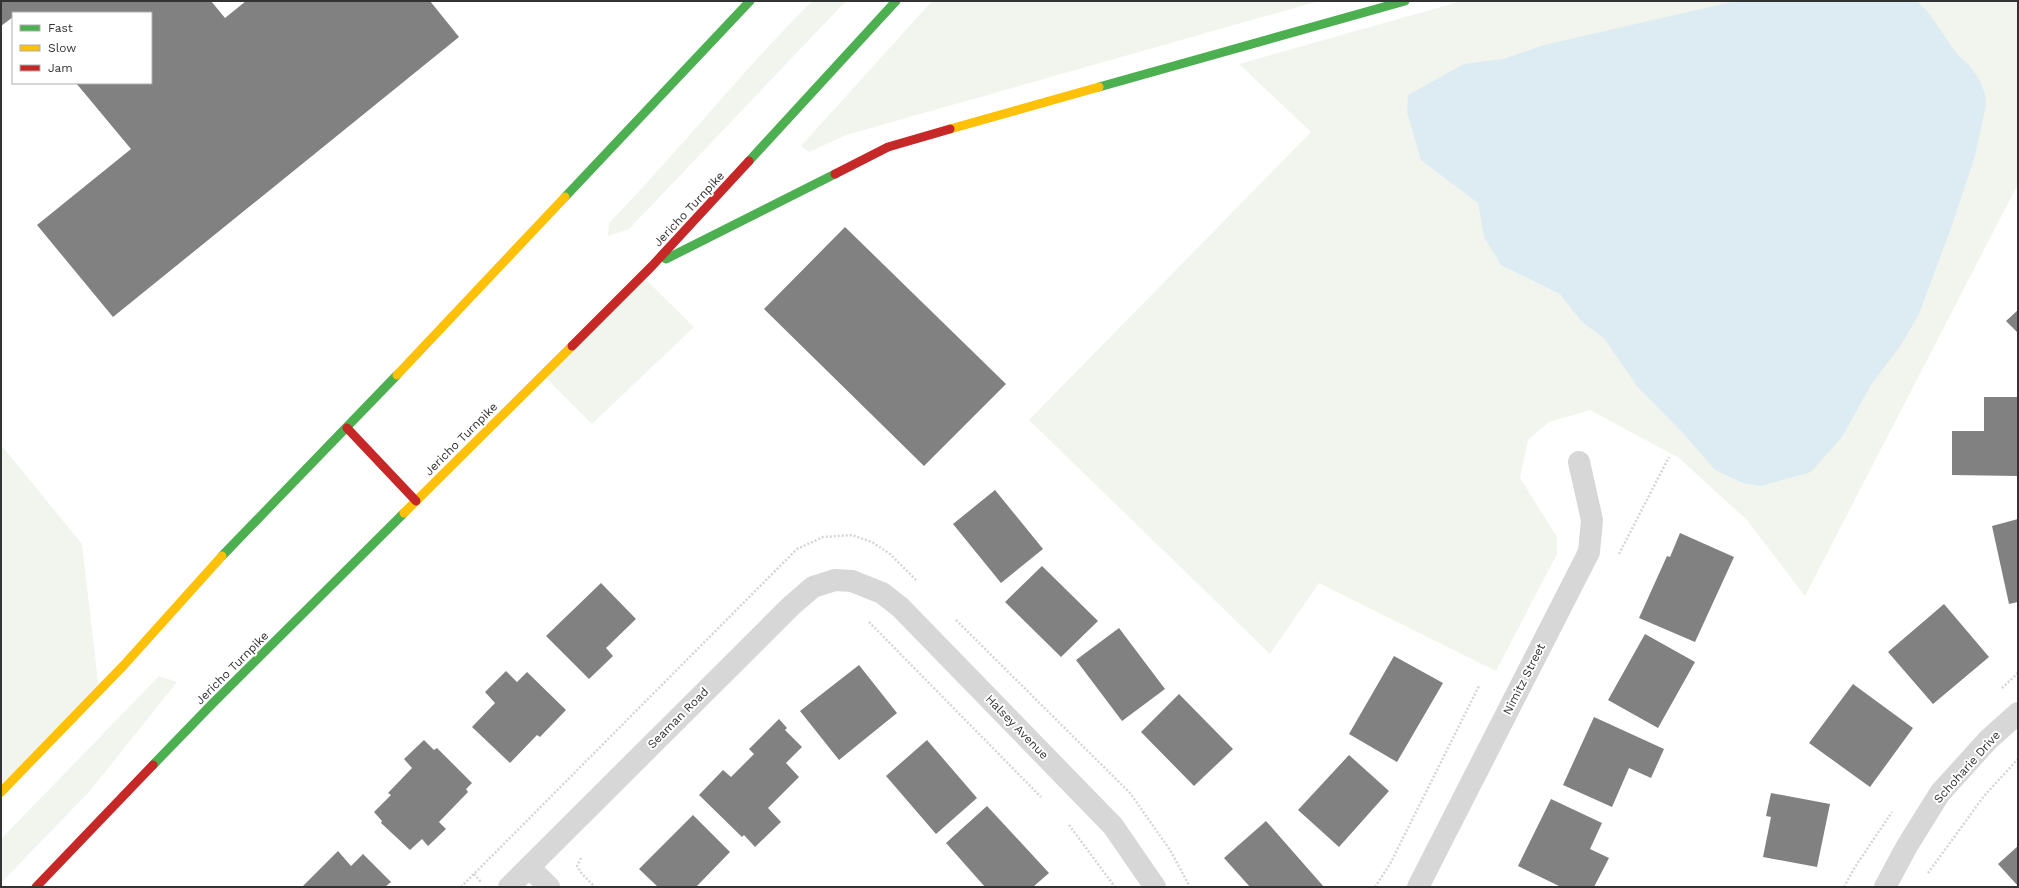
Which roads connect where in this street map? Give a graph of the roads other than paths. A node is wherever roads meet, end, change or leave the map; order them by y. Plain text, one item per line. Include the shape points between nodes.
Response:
1 (750, 1) edge
2 (896, 1) edge
3 (1404, 1) edge
4 (652, 266) junction
5 (347, 428) junction
6 (1579, 462) dead end
7 (416, 501) junction
8 (862, 585) joint
9 (2018, 713) edge
10 (1, 792) edge
11 (529, 867) junction
12 (36, 887) edge
13 (509, 887) edge
14 (549, 887) edge
15 (1155, 887) edge
16 (1418, 887) edge
17 (1885, 887) edge

1 - 5 main road
2 - 4 main road, Jericho Turnpike
3 - 4 main road via 888,148
4 - 7 main road, Jericho Turnpike
5 - 7 main road
5 - 10 main road via 211,567 124,665
6 - 16 street, Nimitz Street via 1592,520 1589,552
7 - 12 main road, Jericho Turnpike via 213,703
8 - 11 street, Seaman Road via 852,581 835,580 812,587
8 - 15 street, Halsey Avenue via 882,593 900,608 1113,826
9 - 17 street, Schoharie Drive via 1988,740 1940,793
11 - 13 street, Seaman Road
11 - 14 street

